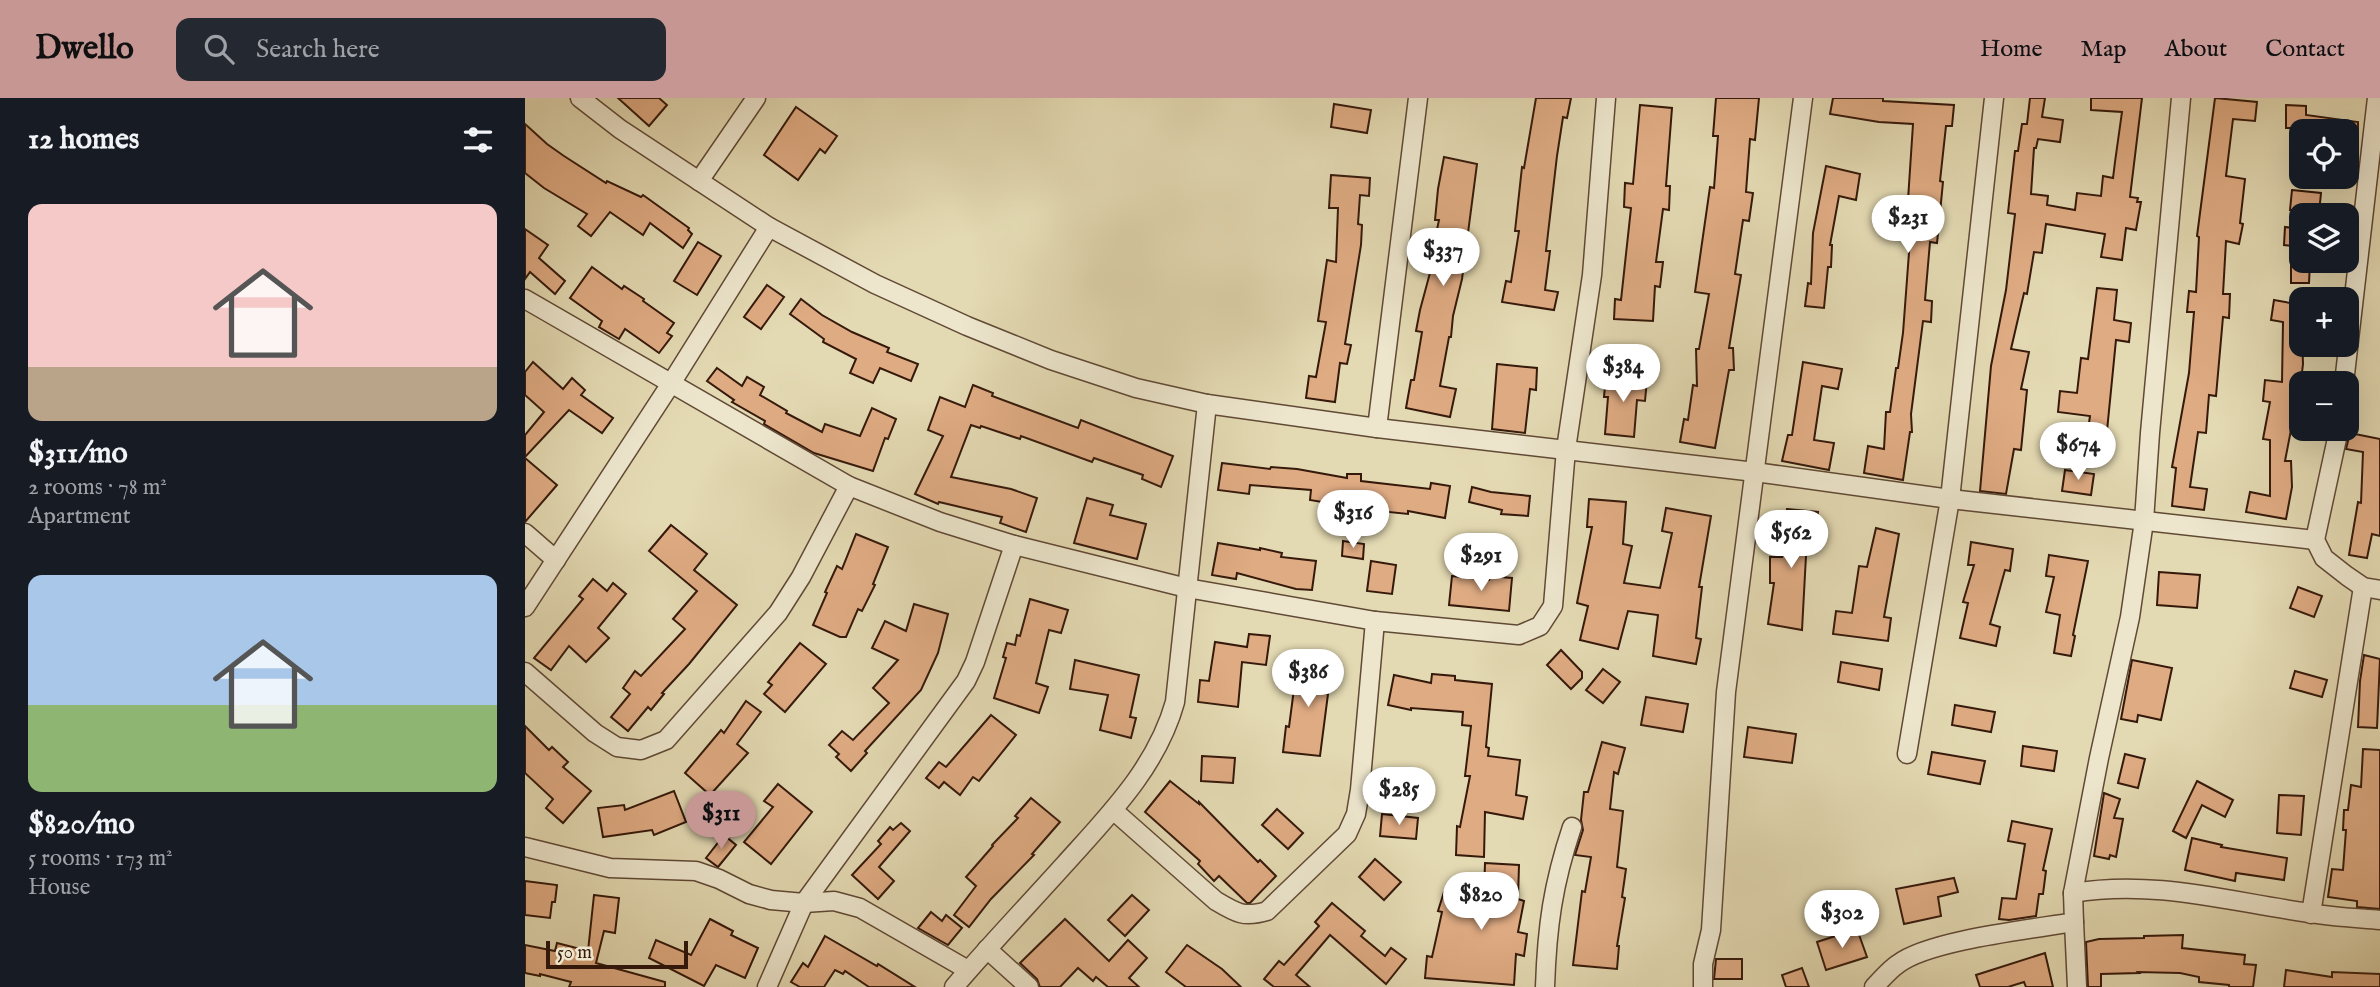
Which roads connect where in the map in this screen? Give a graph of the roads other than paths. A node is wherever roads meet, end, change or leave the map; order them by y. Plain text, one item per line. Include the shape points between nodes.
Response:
1 (580, 98) edge
2 (755, 98) edge
3 (1418, 98) edge
4 (1606, 98) edge
5 (1803, 98) edge
6 (1994, 98) edge
7 (2181, 98) edge
8 (2377, 98) edge
9 (699, 181) junction
10 (769, 227) junction
11 (525, 299) edge
12 (2345, 371) edge
13 (672, 382) junction
14 (1206, 404) junction
15 (1377, 428) junction
16 (2336, 441) edge
17 (1566, 449) junction
18 (1755, 472) junction
19 (849, 486) junction
20 (1949, 499) junction
21 (2144, 521) junction
22 (525, 533) edge
23 (2315, 540) junction
24 (1014, 545) junction
25 (556, 560) junction
26 (1187, 588) junction
27 (2371, 588) edge
28 (525, 607) edge
29 (1375, 621) junction
30 (525, 672) edge
31 (1907, 754) dead end
32 (1113, 810) junction
33 (1572, 827) dead end
34 (525, 847) edge
35 (2073, 892) junction
36 (804, 903) junction
37 (2311, 914) junction
38 (2380, 920) edge
39 (2074, 922) junction
40 (987, 949) junction
41 (1898, 964) junction
42 (968, 970) junction
43 (767, 987) edge
44 (954, 987) edge
45 (1029, 987) edge
46 (1545, 987) edge
47 (1703, 987) edge
48 (1874, 987) edge
49 (1898, 987) edge
50 (2077, 987) edge

1 - 9 street
2 - 9 street
3 - 15 street
4 - 17 street via 1592,275
5 - 18 street
6 - 20 street
7 - 21 street
8 - 12 street
9 - 10 street
10 - 13 street
10 - 14 street via 875,284 967,326 1136,388
11 - 13 street
13 - 19 street
13 - 25 street
14 - 15 street
14 - 26 street
15 - 17 street
16 - 23 street
17 - 18 street
17 - 29 street via 1553,606 1540,626 1519,635
18 - 20 street
18 - 47 street via 1726,692 1711,930
19 - 24 street
19 - 30 street via 778,613 666,740 641,750 617,747
20 - 21 street
20 - 31 street
21 - 23 street
21 - 35 street via 2130,617
22 - 25 street
23 - 27 street via 2325,558
24 - 26 street
24 - 36 street via 966,681
25 - 28 street
26 - 29 street
26 - 32 street via 1175,702 1168,727
27 - 37 street
29 - 32 street via 1356,814 1347,834 1266,911 1251,916 1235,913 1216,901
32 - 40 street
33 - 46 street via 1549,910
34 - 36 street via 610,868 696,872 760,897
35 - 37 street via 2118,887 2167,889
35 - 39 street
36 - 42 street via 834,901 860,908
36 - 43 street
37 - 38 street
39 - 41 street via 1959,942
39 - 50 street
40 - 42 street
40 - 45 street
41 - 48 street
41 - 49 street
42 - 44 street

